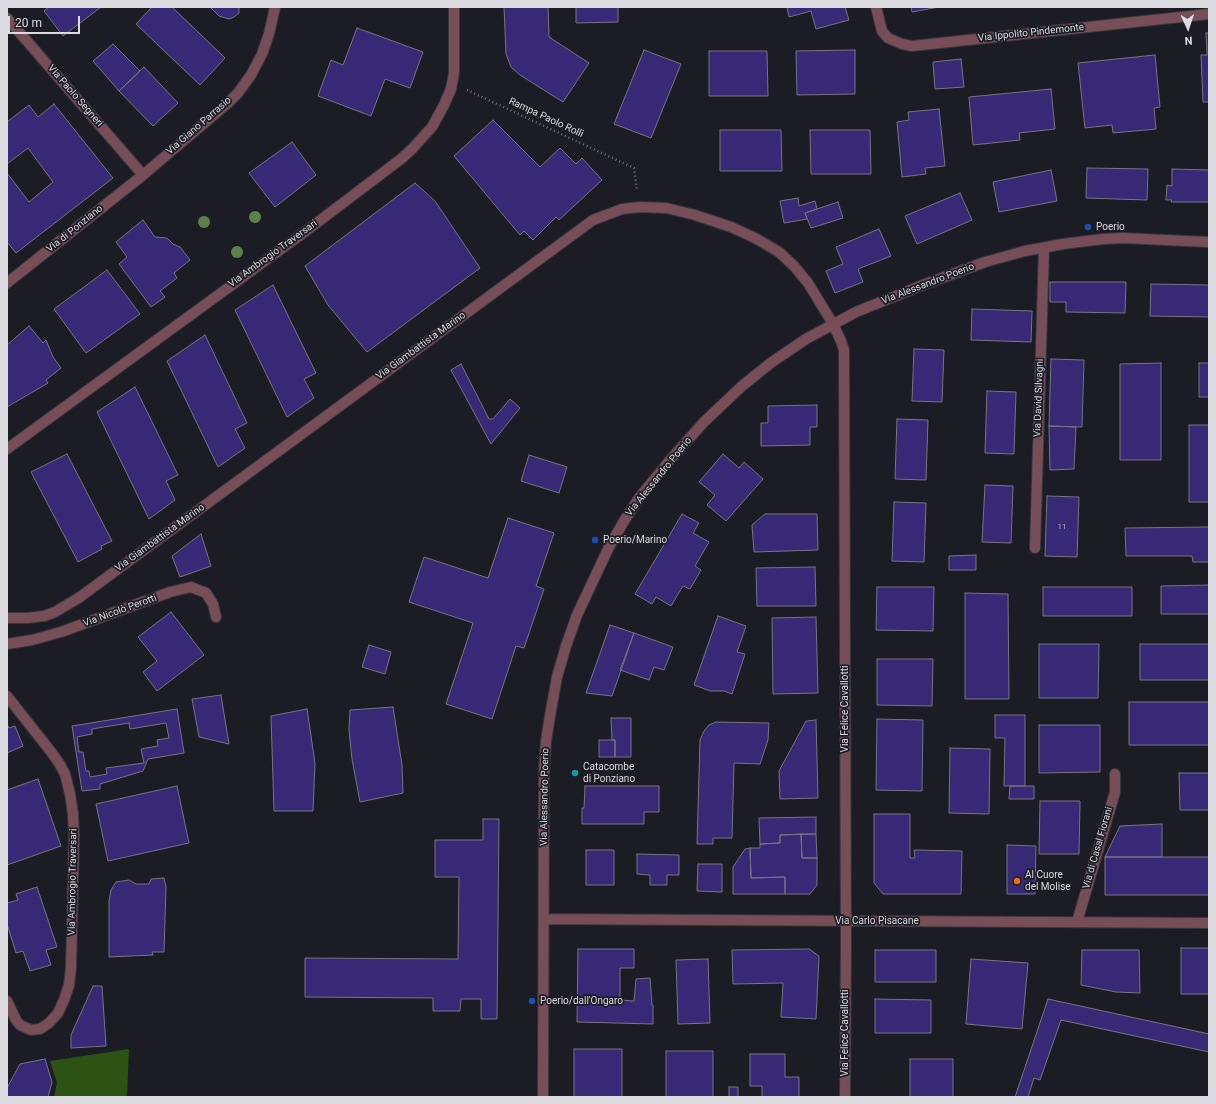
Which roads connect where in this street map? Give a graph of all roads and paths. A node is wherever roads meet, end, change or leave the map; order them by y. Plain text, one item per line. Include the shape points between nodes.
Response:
1 (275, 7) edge
2 (454, 7) edge
3 (876, 7) edge
4 (1209, 14) edge
5 (7, 18) edge
6 (452, 84) junction
7 (143, 175) junction
8 (640, 207) junction
9 (1209, 242) edge
10 (1044, 248) junction
11 (7, 283) edge
12 (833, 324) junction
13 (7, 449) edge
14 (1035, 548) dead end
15 (216, 617) dead end
16 (7, 618) edge
17 (7, 644) edge
18 (7, 696) edge
19 (1115, 774) dead end
20 (544, 919) junction
21 (846, 921) junction
22 (1077, 922) junction
23 (1209, 923) edge
24 (7, 1001) edge
25 (543, 1097) edge
26 (845, 1097) edge

1 - 7 street, Via Giano Parrasio via 270,34 262,54 238,93
2 - 6 street, Via Ambrogio Traversari
3 - 4 street, Via Ippolito Pindemonte via 882,31 888,38 912,46
5 - 7 street, Via Paolo Segneri
6 - 8 path, Rampa Paolo Rolli via 634,168
6 - 13 street, Via Ambrogio Traversari via 432,127 401,159
7 - 11 street, Via di Ponziano
8 - 12 street, Via Giambattista Marino via 666,208 695,215 731,227 779,252 808,284
8 - 16 street, Via Giambattista Marino via 622,209 593,220 80,597 44,616
9 - 10 street, Via Alessandro Poerio via 1103,239
10 - 12 street, Via Alessandro Poerio via 965,269 856,312
10 - 14 street, Via David Silvagni
12 - 20 street, Via Alessandro Poerio via 772,362 704,422 639,498 624,520 589,588 577,615 557,677 546,741
12 - 21 street, Via Felice Cavallotti via 844,350
15 - 17 street, Via Nicolò Perotti via 213,604 206,593 191,588 170,592 61,632
18 - 24 street, Via Ambrogio Traversari via 59,763 70,794 74,837 71,968 64,1000 58,1013 49,1023 40,1029 31,1030 20,1025
19 - 22 street, Via di Casal Fiorani via 1115,792
20 - 21 street, Via Carlo Pisacane
20 - 25 street, Via Alessandro Poerio
21 - 22 street, Via Carlo Pisacane
21 - 26 street, Via Felice Cavallotti
22 - 23 street, Via Carlo Pisacane

